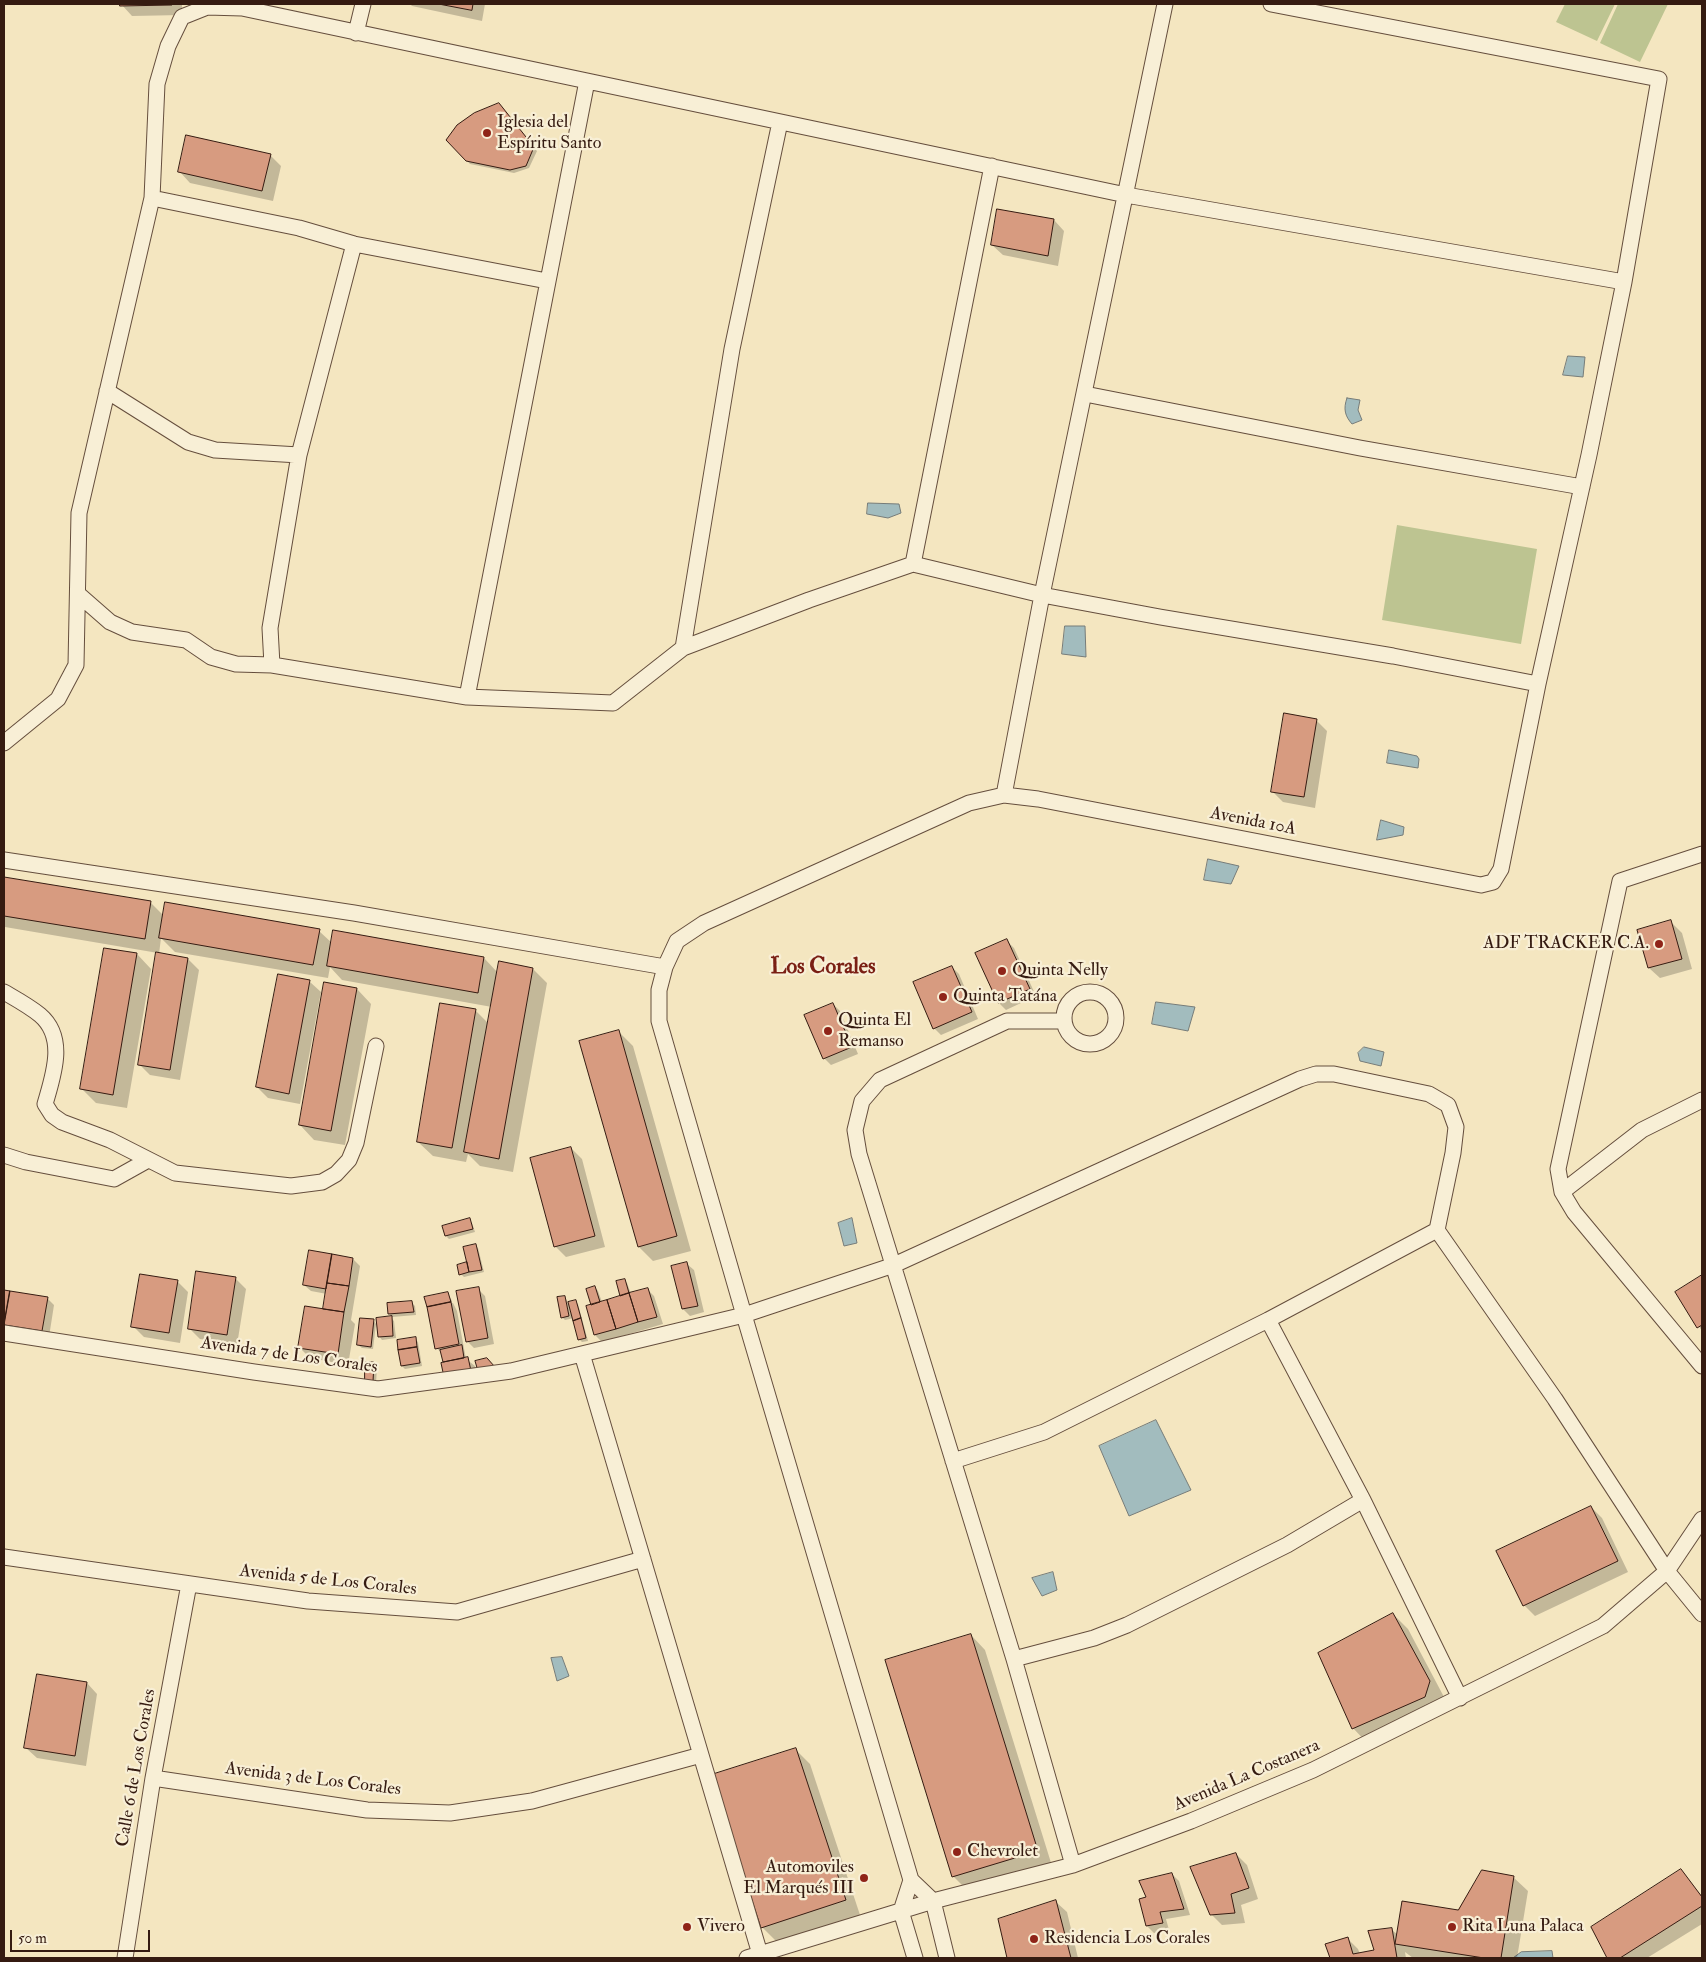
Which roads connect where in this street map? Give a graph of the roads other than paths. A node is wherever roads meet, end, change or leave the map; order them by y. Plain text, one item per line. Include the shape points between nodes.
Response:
1 (363, 4) edge
2 (1165, 4) edge
3 (1271, 4) edge
4 (356, 33) junction
5 (587, 81) junction
6 (780, 122) junction
7 (992, 166) junction
8 (1126, 194) junction
9 (152, 198) junction
10 (354, 244) junction
11 (548, 281) junction
12 (1624, 282) junction
13 (107, 391) junction
14 (1085, 394) junction
15 (299, 455) junction
16 (1582, 487) junction
17 (913, 564) junction
18 (78, 594) junction
19 (1042, 595) junction
20 (683, 648) junction
21 (272, 665) junction
22 (1538, 684) junction
23 (467, 697) junction
24 (4, 743) edge
25 (1004, 795) junction
26 (1702, 851) edge
27 (4, 860) edge
28 (665, 967) junction
29 (4, 992) edge
30 (1064, 1021) dead end
31 (376, 1046) dead end
32 (1702, 1100) edge
33 (4, 1155) edge
34 (148, 1160) junction
35 (1562, 1192) junction
36 (1437, 1230) junction
37 (894, 1265) junction
38 (744, 1315) junction
39 (1268, 1320) junction
40 (4, 1333) edge
41 (582, 1354) junction
42 (1702, 1366) edge
43 (953, 1461) junction
44 (1363, 1500) junction
45 (1702, 1519) edge
46 (4, 1557) edge
47 (643, 1559) junction
48 (1668, 1571) junction
49 (189, 1584) junction
50 (1702, 1614) edge
51 (1014, 1660) junction
52 (1460, 1698) junction
53 (701, 1755) junction
54 (153, 1778) junction
55 (1073, 1865) junction
56 (911, 1880) junction
57 (933, 1901) junction
58 (901, 1911) junction
59 (754, 1956) edge
60 (125, 1958) edge
61 (914, 1958) edge
62 (947, 1958) edge

1 - 4 street
2 - 8 street
3 - 12 street via 1659,79
4 - 5 street
4 - 9 street via 242,8 207,7 182,17 168,46 158,84
5 - 6 street
5 - 11 street
6 - 7 street
6 - 20 street via 732,348
7 - 8 street
7 - 17 street
8 - 12 street
8 - 14 street
9 - 10 street via 299,228
9 - 13 street
10 - 11 street
10 - 15 street
11 - 23 street
12 - 16 street
13 - 15 street via 188,442 215,450
13 - 18 street via 79,513
14 - 16 street
14 - 19 street
15 - 21 street via 270,628
16 - 22 street
17 - 19 street
17 - 20 street
18 - 21 street via 110,622 132,632 186,640 212,657 236,664
18 - 24 street via 76,665 58,699
19 - 22 street
19 - 25 street
20 - 23 street via 613,704
21 - 23 street
22 - 25 street, Avenida 10A via 1502,868 1493,882 1481,885
25 - 28 street, Avenida 10A via 969,803 704,923 677,941
26 - 35 street via 1620,881 1558,1169
27 - 28 street via 354,913
28 - 38 street, Avenida 10A via 659,990 659,1021
29 - 34 street via 41,1016 54,1034 57,1058 45,1104 52,1115
30 - 37 street via 1007,1021 880,1080 862,1101 855,1130 859,1154
31 - 34 street via 356,1143 336,1174 322,1182 290,1186 175,1173
32 - 35 street via 1642,1130
33 - 34 street via 114,1179
35 - 42 street via 1574,1212
36 - 37 street, Avenida 7 de Los Corales via 1456,1127 1448,1105 1430,1094 1334,1074 1316,1074
36 - 39 street
36 - 48 street via 1555,1399
37 - 38 street, Avenida 7 de Los Corales
37 - 43 street
38 - 41 street, Avenida 7 de Los Corales
38 - 56 street, Avenida 10A
39 - 43 street via 1044,1432
39 - 44 street
40 - 41 street, Avenida 7 de Los Corales via 378,1389 511,1371
41 - 47 street
43 - 51 street
44 - 51 street via 1287,1546 1127,1625 1094,1638
44 - 52 street
45 - 48 street, Avenida La Costanera
46 - 49 street, Avenida 5 de Los Corales
47 - 49 street, Avenida 5 de Los Corales via 456,1612 308,1601
47 - 53 street
48 - 50 street
48 - 52 street, Avenida La Costanera via 1603,1626
49 - 54 street, Calle 6 de Los Corales
51 - 55 street
52 - 55 street, Avenida La Costanera via 1304,1773 1191,1821
53 - 54 street, Avenida 3 de Los Corales via 532,1801 450,1813 367,1810
53 - 59 street
54 - 60 street, Calle 6 de Los Corales
55 - 57 street, Avenida La Costanera
56 - 57 street
56 - 58 street
57 - 58 street, Avenida La Costanera
57 - 62 street
58 - 59 street, Avenida La Costanera
58 - 61 street

